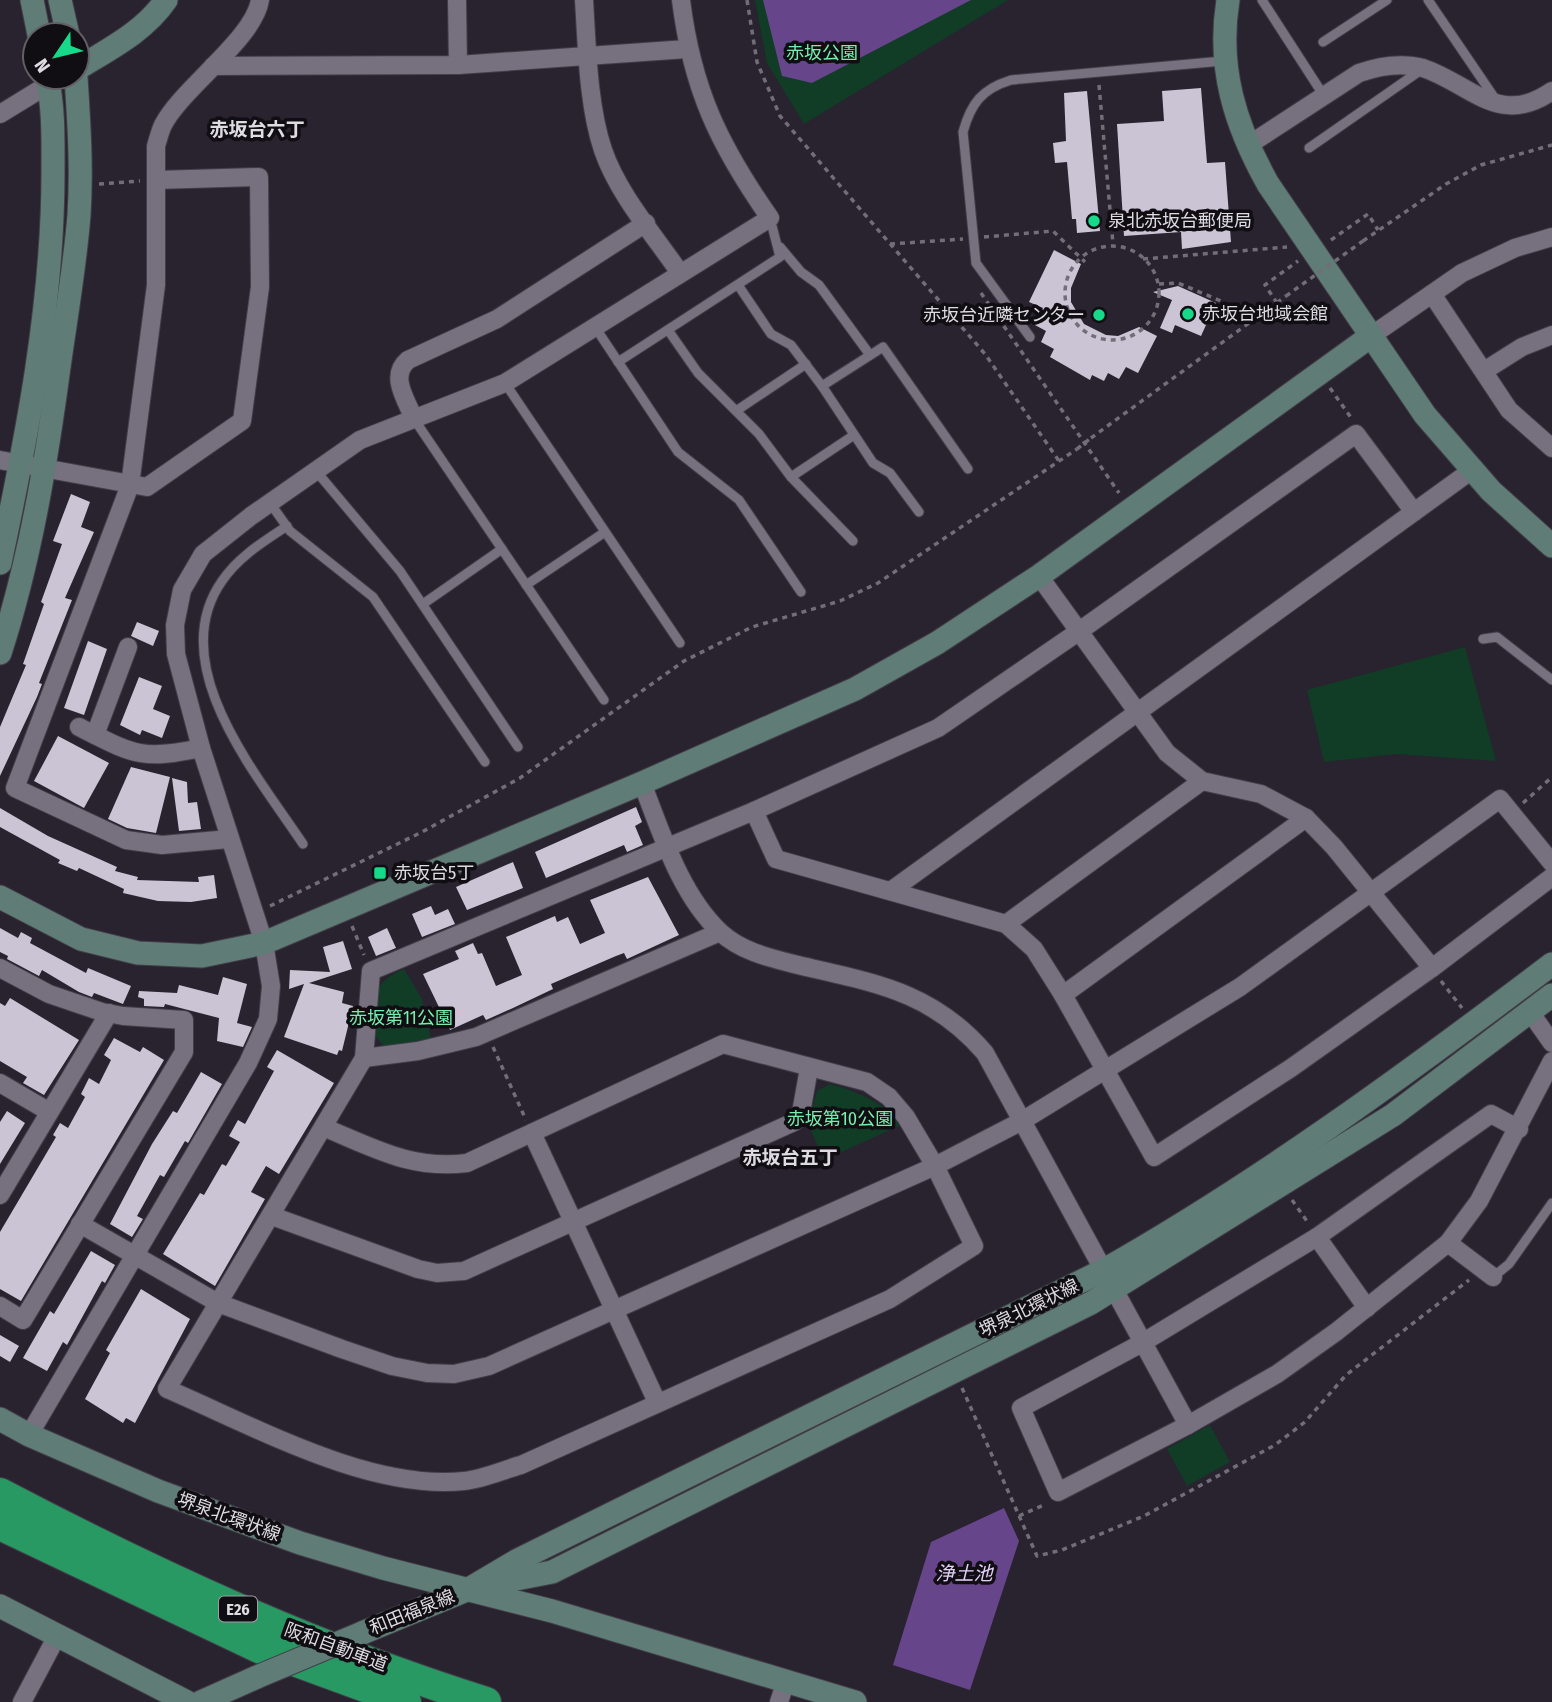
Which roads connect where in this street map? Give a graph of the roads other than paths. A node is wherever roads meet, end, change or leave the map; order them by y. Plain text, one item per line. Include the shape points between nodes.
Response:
1 (32, 0) edge
2 (60, 0) edge
3 (166, 0) edge
4 (260, 0) edge
5 (457, 0) edge
6 (584, 0) edge
7 (681, 0) edge
8 (1228, 0) edge
9 (1262, 0) edge
10 (1387, 0) edge
11 (1428, 0) edge
12 (36, 21) edge
13 (65, 21) edge
14 (1324, 42) dead end
15 (687, 49) junction
16 (587, 55) junction
17 (91, 61) edge
18 (1223, 61) junction
19 (458, 65) junction
20 (213, 66) junction
21 (1423, 69) junction
22 (35, 91) edge
23 (53, 91) edge
24 (77, 91) edge
25 (1552, 91) edge
26 (1324, 96) junction
27 (1499, 104) junction
28 (0, 114) edge
29 (1247, 146) junction
30 (1309, 148) dead end
31 (156, 180) junction
32 (770, 218) junction
33 (646, 223) junction
34 (1552, 237) edge
35 (777, 244) junction
36 (680, 273) junction
37 (738, 285) junction
38 (1432, 294) junction
39 (595, 327) junction
40 (668, 330) junction
41 (1552, 335) edge
42 (1371, 336) junction
43 (1030, 337) dead end
44 (870, 355) junction
45 (618, 362) junction
46 (806, 364) junction
47 (1484, 371) junction
48 (505, 383) junction
49 (822, 386) junction
50 (736, 411) junction
51 (414, 419) junction
52 (854, 435) junction
53 (1552, 448) edge
54 (10, 462) edge
55 (46, 469) junction
56 (968, 469) dead end
57 (1472, 470) junction
58 (316, 471) junction
59 (791, 477) junction
60 (130, 485) junction
61 (270, 503) junction
62 (919, 512) dead end
63 (1414, 512) junction
64 (287, 526) junction
65 (605, 531) junction
66 (853, 541) dead end
67 (1552, 546) edge
68 (502, 550) junction
69 (0, 563) edge
70 (1039, 576) junction
71 (526, 585) junction
72 (801, 592) dead end
73 (423, 604) junction
74 (1078, 632) junction
75 (1483, 639) dead end
76 (680, 643) dead end
77 (128, 647) dead end
78 (0, 653) edge
79 (1552, 680) edge
80 (604, 700) dead end
81 (1135, 712) junction
82 (79, 727) dead end
83 (96, 735) junction
84 (518, 747) dead end
85 (201, 748) junction
86 (485, 762) dead end
87 (1202, 781) junction
88 (642, 783) junction
89 (754, 811) junction
90 (1306, 818) junction
91 (229, 839) junction
92 (303, 844) dead end
93 (667, 846) junction
94 (1552, 863) edge
95 (1552, 877) edge
96 (892, 890) junction
97 (1371, 892) junction
98 (0, 897) edge
99 (1006, 924) junction
100 (720, 932) junction
101 (264, 943) junction
102 (1552, 964) edge
103 (0, 968) edge
104 (1432, 968) junction
105 (1063, 995) junction
106 (1552, 995) edge
107 (1530, 1012) junction
108 (109, 1013) junction
109 (1552, 1043) edge
110 (364, 1058) junction
111 (1552, 1061) edge
112 (809, 1069) junction
113 (1105, 1071) junction
114 (0, 1083) edge
115 (48, 1111) junction
116 (1022, 1121) junction
117 (323, 1127) junction
118 (1519, 1129) junction
119 (532, 1133) junction
120 (935, 1166) junction
121 (0, 1195) edge
122 (1552, 1203) edge
123 (271, 1216) junction
124 (572, 1223) junction
125 (80, 1224) junction
126 (1317, 1237) junction
127 (1448, 1243) junction
128 (134, 1255) junction
129 (1493, 1277) joint
130 (1109, 1280) junction
131 (218, 1303) junction
132 (0, 1306) edge
133 (1367, 1308) junction
134 (612, 1311) junction
135 (1142, 1343) junction
136 (657, 1402) junction
137 (0, 1419) edge
138 (1188, 1425) junction
139 (29, 1435) junction
140 (0, 1493) edge
141 (0, 1525) edge
142 (469, 1589) junction
143 (0, 1606) edge
144 (57, 1636) junction
145 (782, 1691) edge
146 (22, 1702) edge
147 (187, 1702) edge
148 (201, 1702) edge
149 (406, 1702) edge
150 (486, 1702) edge
151 (855, 1702) edge

1 - 12 street
2 - 13 street
3 - 17 street via 156,15 127,39
4 - 20 street via 238,37
5 - 19 street
6 - 16 street
7 - 15 street
8 - 18 street
9 - 26 lane
10 - 14 lane
11 - 27 lane
15 - 16 street
15 - 32 street via 717,132
16 - 19 street
16 - 33 street via 602,149
18 - 29 street
18 - 43 lane via 1011,80 992,86 968,112 963,132 976,263
19 - 20 street
20 - 31 street via 163,125 156,146
21 - 26 street via 1375,67
21 - 27 street
21 - 30 lane
22 - 28 street
23 - 54 street via 47,284
24 - 55 street via 79,215
25 - 27 street via 1521,105
26 - 29 street
29 - 42 street
31 - 60 street via 156,285
31 - 60 street via 259,177 260,287 242,421 147,487
32 - 35 lane
32 - 36 street
33 - 36 street
33 - 51 street via 497,319 400,366 397,376
34 - 38 street via 1462,273
35 - 37 lane via 780,257
35 - 44 lane via 819,285
36 - 39 street
37 - 40 lane
37 - 46 lane via 771,334 792,345
38 - 42 street
38 - 47 street
39 - 45 lane
39 - 48 street
40 - 45 lane
40 - 50 lane via 698,373
41 - 47 street
42 - 57 street via 1425,415
42 - 70 street
44 - 49 lane
44 - 56 lane via 883,347
45 - 72 lane via 678,452 739,500
46 - 49 lane
46 - 50 lane
47 - 53 street via 1509,410
48 - 51 street
48 - 65 lane
49 - 52 lane
50 - 59 lane
51 - 58 street via 360,440
51 - 68 lane
52 - 59 lane
52 - 62 lane via 873,463 890,473
54 - 55 street
54 - 69 street
55 - 60 street
55 - 78 street via 17,600
57 - 63 street
57 - 67 street
58 - 61 street
58 - 73 lane
59 - 66 lane
60 - 91 street via 15,788 126,840 162,845
61 - 64 lane
61 - 85 street via 204,554 182,590 175,625 176,654
63 - 74 street via 1356,434
63 - 81 street
64 - 86 lane via 373,597
64 - 92 lane via 245,555 221,582 205,620 204,655 213,697 230,734
65 - 71 lane
65 - 76 lane
68 - 71 lane
68 - 73 lane
70 - 74 street
70 - 88 street via 937,643 855,689
71 - 80 lane
73 - 84 lane
74 - 81 street
74 - 89 street via 938,728
75 - 79 lane via 1497,637
77 - 83 street
81 - 87 street via 1167,753
81 - 96 street
82 - 83 street
83 - 85 street via 130,752 159,757
85 - 91 street
87 - 90 street via 1261,794
87 - 99 street
88 - 93 street
88 - 101 street
89 - 93 street
89 - 96 street via 776,859
90 - 97 street
90 - 105 street
91 - 101 street
93 - 100 street via 697,906
93 - 110 street via 371,971
94 - 97 street via 1500,799
95 - 104 street
96 - 99 street
97 - 104 street
97 - 113 street via 1240,987
98 - 101 street via 81,939 138,953 202,956
99 - 105 street via 1034,949
100 - 110 street via 487,1032 418,1051
100 - 116 street via 760,955 879,985 928,1003 962,1027 985,1054
101 - 128 street via 271,986 263,1037
102 - 130 street, 堺泉北環状線 via 1377,1095 1197,1215
103 - 108 street via 49,994
104 - 113 street via 1154,1157
105 - 113 street
106 - 107 street, 堺泉北環状線
107 - 109 street
107 - 130 street, 堺泉北環状線 via 1393,1115
108 - 115 street
108 - 125 street via 184,1020 184,1052
110 - 117 street
111 - 118 street
112 - 119 street via 723,1044
112 - 120 street via 867,1082 889,1097
112 - 124 street via 801,1113 794,1122
113 - 116 street
114 - 115 street
115 - 121 street
116 - 120 street
116 - 130 street
117 - 119 street via 409,1162 439,1167 467,1163
117 - 123 street
118 - 126 street via 1491,1114
118 - 127 street via 1479,1201
119 - 124 street
120 - 134 street
120 - 136 street via 974,1246 890,1299
122 - 129 lane via 1509,1264
123 - 124 street via 438,1273 486,1263
123 - 131 street
124 - 134 street
125 - 128 street
125 - 132 street via 23,1320
126 - 133 street
126 - 135 street
127 - 129 street
127 - 133 street
128 - 131 street
128 - 139 street
130 - 135 street
130 - 142 street, 堺泉北環状線 via 517,1560
131 - 134 street via 392,1366 454,1374 489,1366
131 - 136 street via 167,1389 359,1471 417,1481 466,1481 521,1465
133 - 138 street via 1277,1374
134 - 136 street
135 - 138 street
135 - 138 street via 1021,1408 1058,1492
137 - 139 street, 堺泉北環状線
139 - 142 street, 堺泉北環状線 via 158,1491 300,1543
140 - 150 highway, 阪和自動車道 / E26 via 123,1558 266,1622
141 - 149 highway, 阪和自動車道 / E26 via 259,1647
142 - 145 street
142 - 148 street, 和田福泉線, bridge
143 - 144 street
144 - 146 street
144 - 147 street
145 - 151 street

